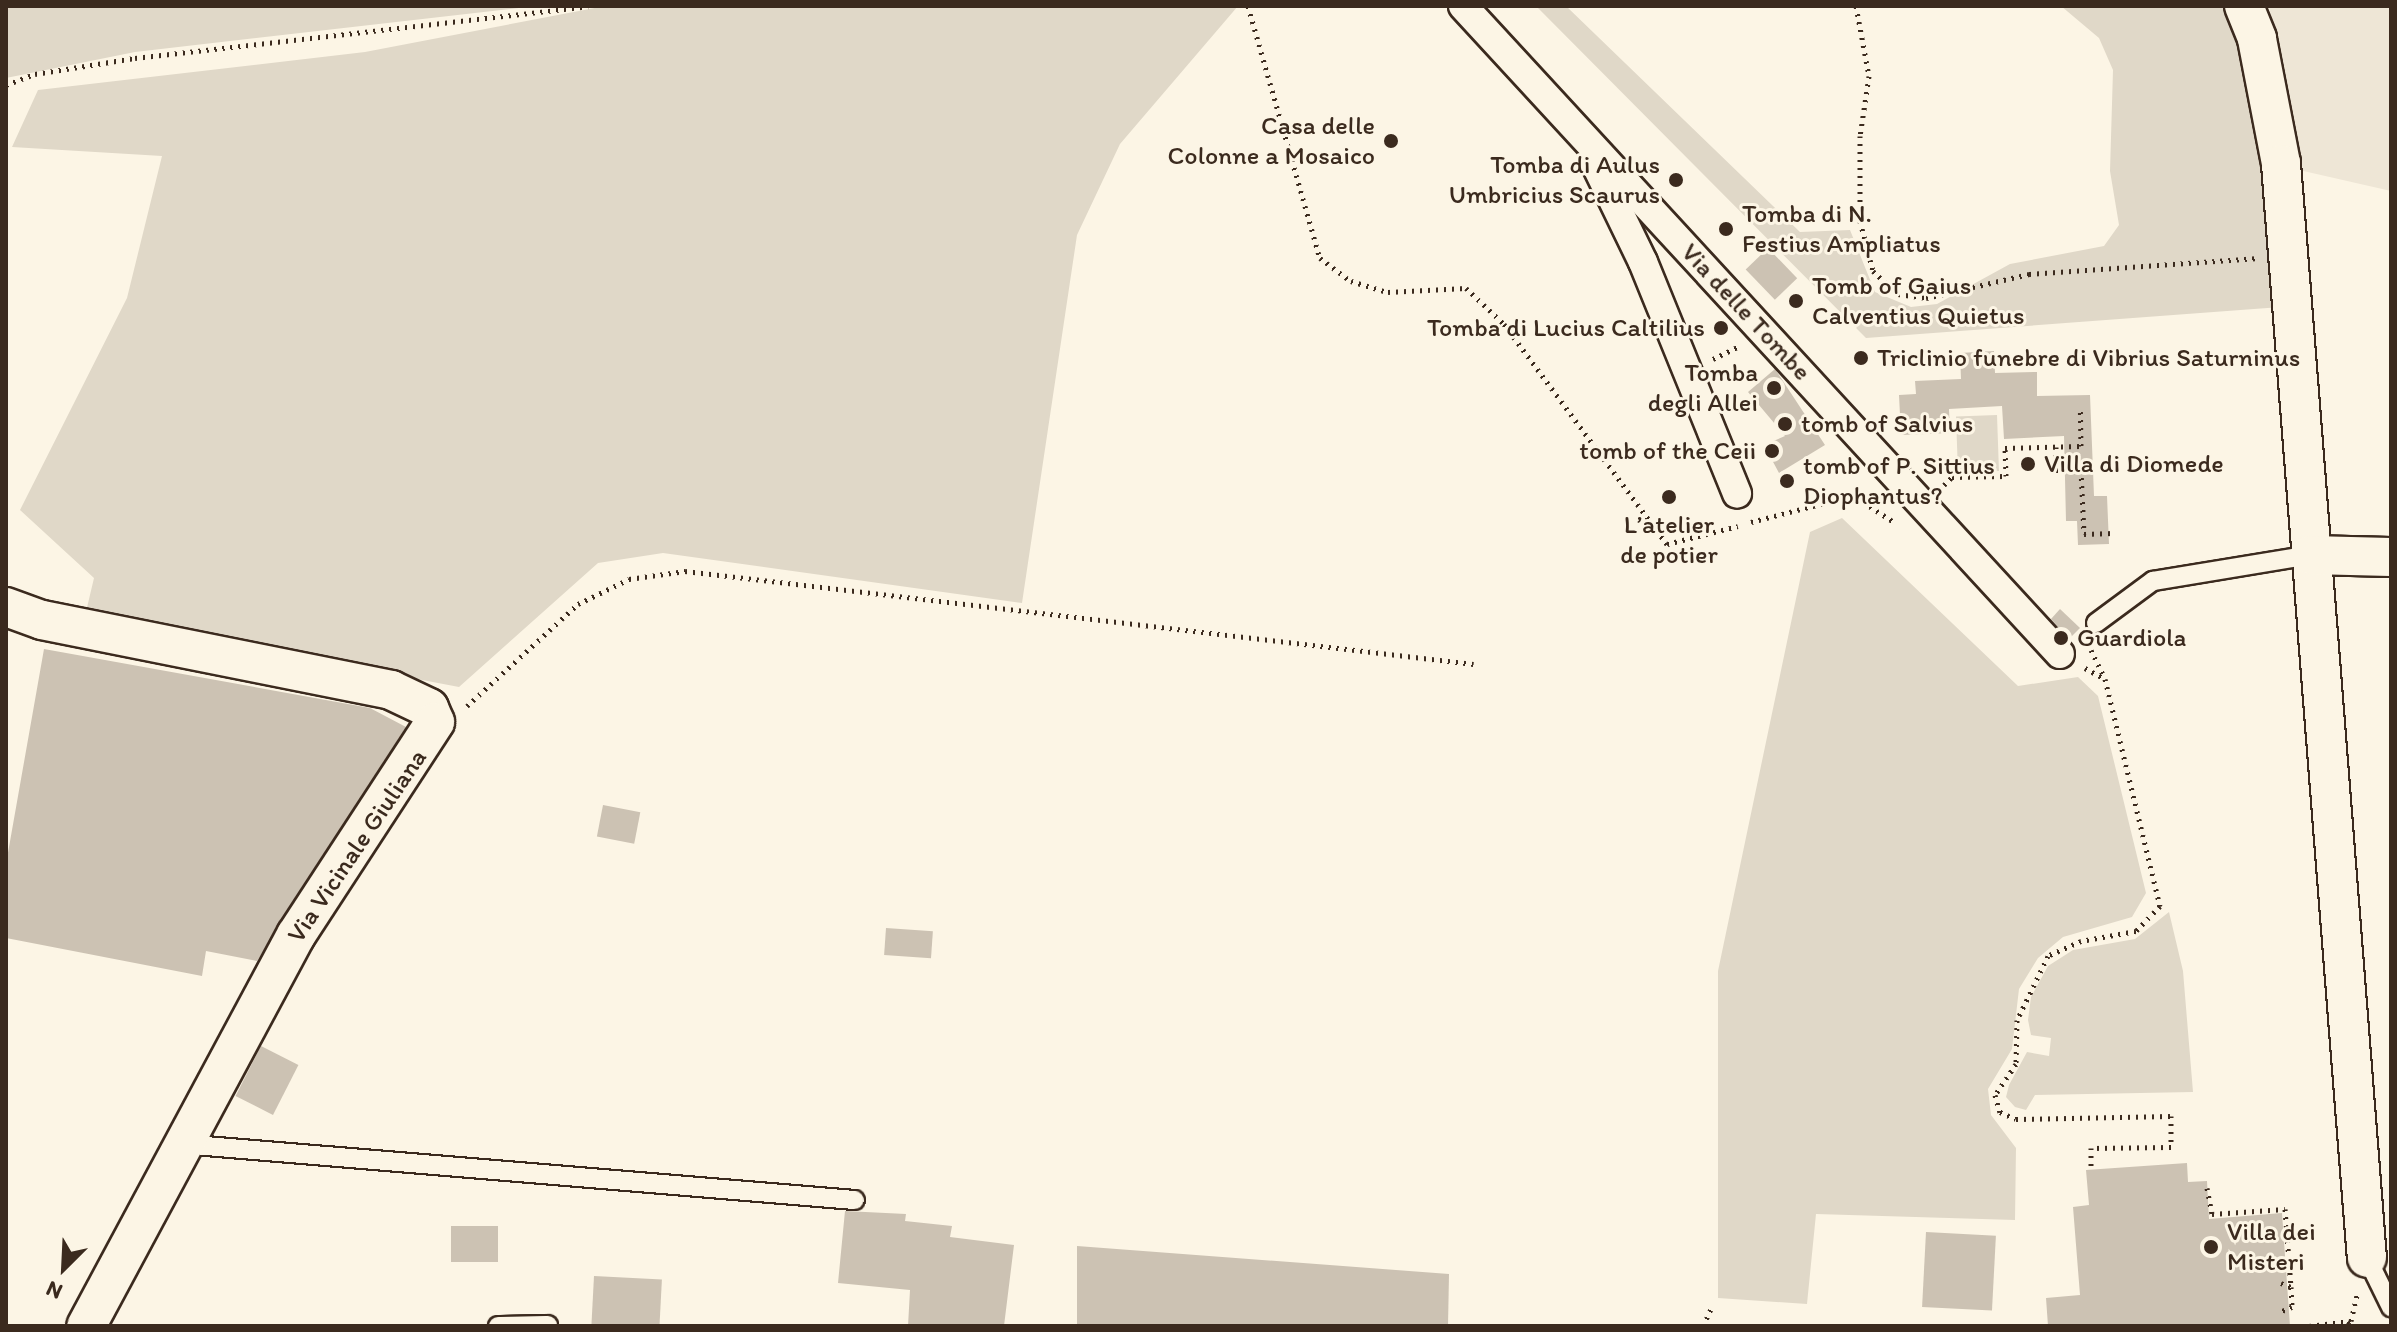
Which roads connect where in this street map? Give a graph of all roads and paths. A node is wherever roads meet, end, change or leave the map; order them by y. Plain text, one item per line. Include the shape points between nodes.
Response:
1 (588, 6) edge
2 (1248, 6) edge
3 (1463, 6) edge
4 (1856, 6) edge
5 (2244, 6) edge
6 (6, 85) edge
7 (1580, 134) junction
8 (2288, 257) junction
9 (2080, 407) dead end
10 (2056, 447) junction
11 (1945, 483) dead end
12 (1737, 494) dead end
13 (1904, 531) dead end
14 (2114, 533) dead end
15 (2310, 555) junction
16 (2391, 557) edge
17 (6, 607) edge
18 (2096, 623) dead end
19 (2093, 652) dead end
20 (2060, 654) joint
21 (1474, 664) dead end
22 (2105, 679) junction
23 (435, 722) junction
24 (182, 1144) junction
25 (2091, 1169) dead end
26 (2207, 1188) dead end
27 (855, 1200) dead end
28 (2367, 1258) joint
29 (2281, 1283) dead end
30 (2291, 1287) junction
31 (1712, 1307) dead end
32 (2391, 1307) edge
33 (2282, 1311) dead end
34 (2351, 1322) edge
35 (548, 1325) edge
36 (86, 1326) edge
37 (498, 1326) edge
38 (1703, 1326) edge
39 (2309, 1326) edge
40 (2333, 1326) edge

1 - 6 path via 135,58 35,74
2 - 13 path via 1320,258 1376,289 1456,286 1489,306 1667,544 1844,498 1870,506
3 - 7 street, Via delle Tombe
4 - 8 path via 1869,76 1860,136 1860,221 1873,271 1898,294 1926,298 2029,274
5 - 8 street via 2257,39 2281,164
7 - 12 street via 1643,262
7 - 20 street, Via delle Tombe
8 - 15 street
9 - 10 path via 2081,446
10 - 11 path via 2005,448 2006,476 1952,477
10 - 14 path via 2056,470 2081,470 2084,534
15 - 16 street
15 - 18 lane via 2153,581
15 - 28 street
17 - 23 street, Via Vicinale Giuliana via 42,620 391,690 429,708
19 - 22 path
20 - 22 path
21 - 23 path via 685,571 629,579 578,604 463,710
22 - 25 path via 2160,906 2136,931 2081,941 2048,956 2017,1020 2019,1047 1995,1095 2000,1112 2016,1119 2171,1116 2171,1147 2091,1148
23 - 24 street, Via Vicinale Giuliana via 296,935
24 - 27 lane
24 - 36 street, Via Vicinale Giuliana
26 - 30 path via 2212,1214 2285,1209
28 - 32 lane
29 - 30 path
30 - 33 path via 2292,1307
31 - 38 path
34 - 39 path
34 - 40 path
35 - 37 lane

